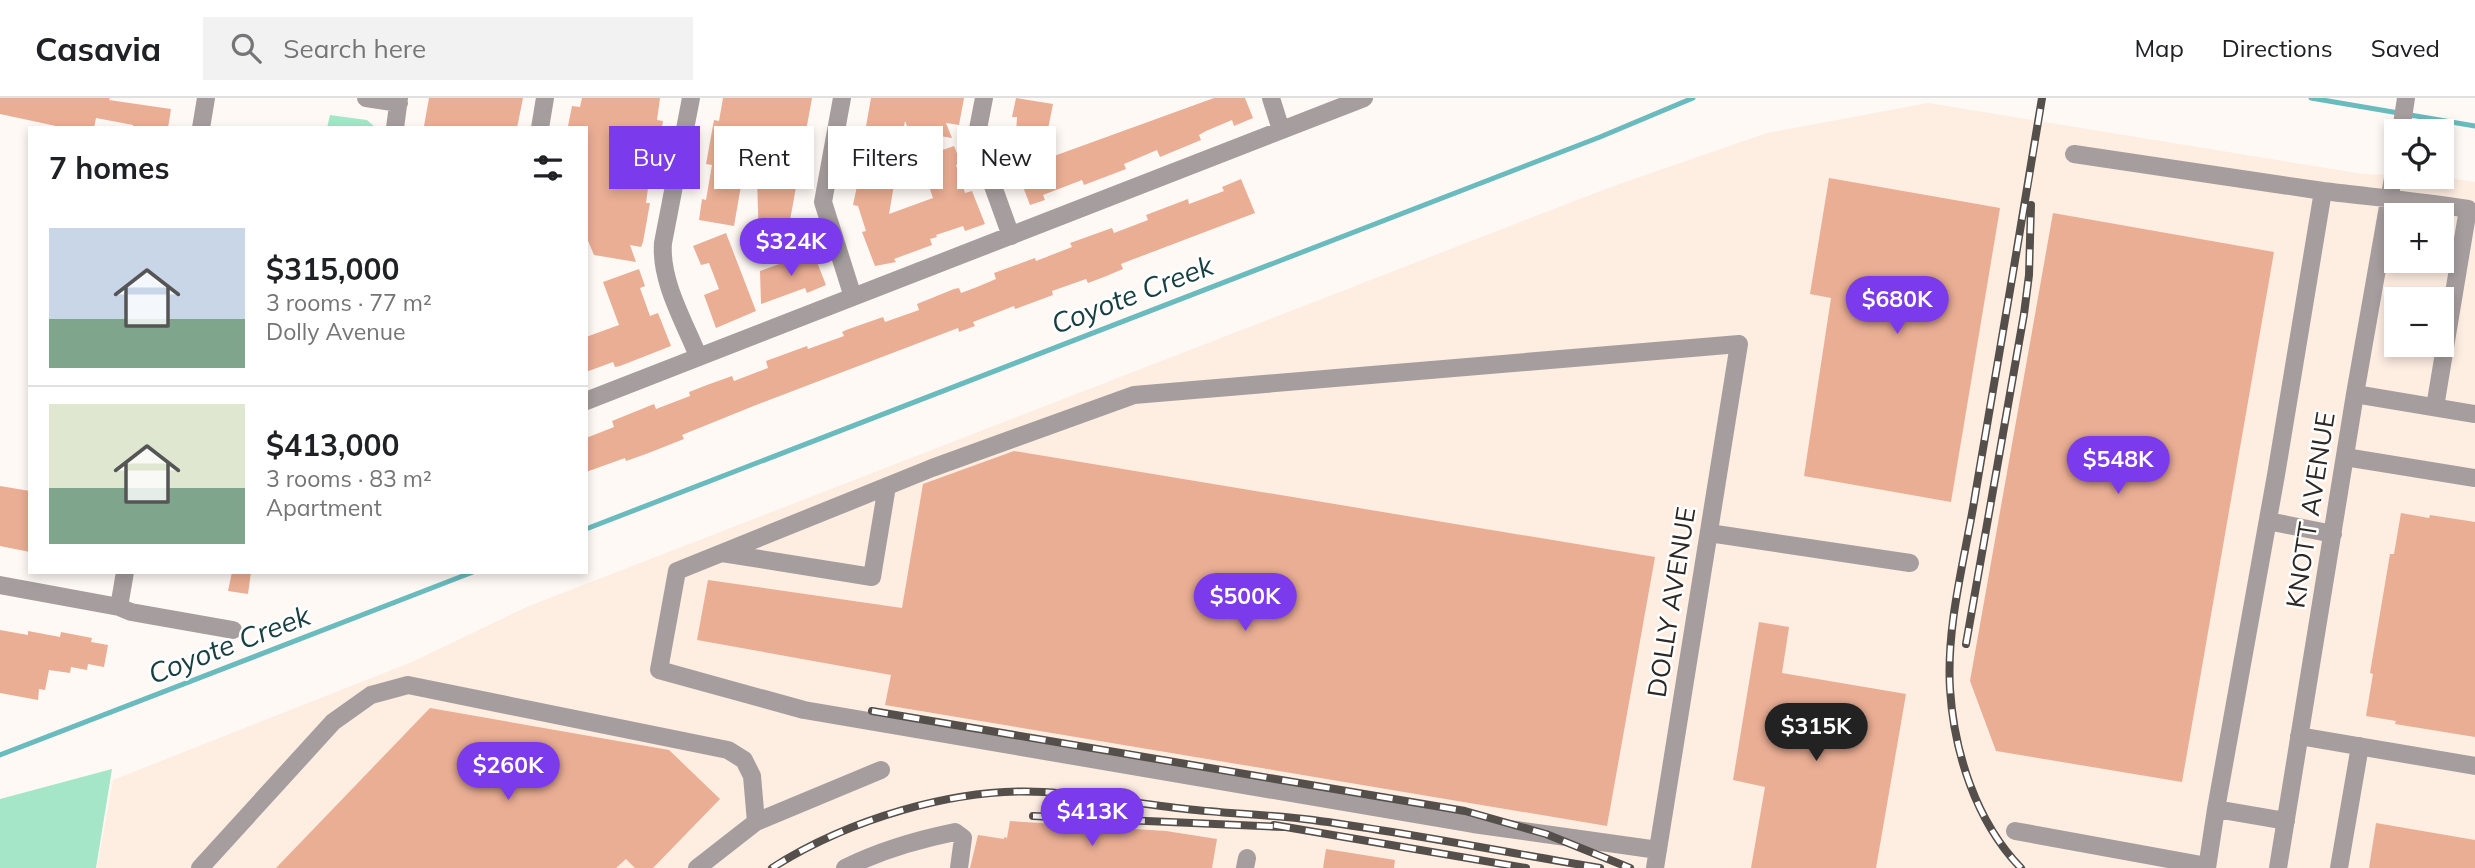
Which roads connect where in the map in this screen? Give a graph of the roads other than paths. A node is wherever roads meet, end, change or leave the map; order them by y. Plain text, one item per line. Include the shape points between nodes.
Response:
1 (206, 98) edge
2 (366, 98) edge
3 (545, 98) edge
4 (691, 98) edge
5 (842, 98) edge
6 (985, 98) edge
7 (1270, 98) edge
8 (1364, 98) edge
9 (2406, 98) edge
10 (399, 101) edge
11 (2403, 119) edge
12 (201, 126) edge
13 (395, 126) edge
14 (540, 126) edge
15 (1281, 130) junction
16 (2074, 154) dead end
17 (2391, 189) edge
18 (2323, 191) junction
19 (2389, 200) junction
20 (1011, 236) junction
21 (853, 298) junction
22 (698, 356) junction
23 (2355, 394) junction
24 (588, 400) edge
25 (2435, 407) junction
26 (2475, 414) edge
27 (2345, 457) junction
28 (2475, 478) edge
29 (887, 486) junction
30 (2268, 521) junction
31 (1709, 533) junction
32 (2333, 534) junction
33 (722, 553) junction
34 (1910, 563) dead end
35 (125, 574) edge
36 (0, 585) edge
37 (119, 607) junction
38 (233, 630) dead end
39 (2299, 736) junction
40 (2360, 747) junction
41 (2475, 766) edge
42 (881, 770) dead end
43 (2216, 809) junction
44 (2286, 821) junction
45 (756, 822) junction
46 (2015, 831) dead end
47 (1658, 850) junction
48 (2207, 867) edge
49 (200, 868) edge
50 (697, 868) edge
51 (845, 868) edge
52 (959, 868) edge
53 (1655, 868) edge
54 (2278, 868) edge
55 (2339, 868) edge

1 - 12 street
2 - 10 street
3 - 14 street
4 - 22 street via 662,260
5 - 21 street via 823,202
6 - 20 street via 976,139
7 - 15 street
8 - 15 street
9 - 11 street
10 - 13 street
15 - 20 street
16 - 18 street
17 - 19 street, KNOTT AVENUE
18 - 19 street
18 - 30 street
19 - 23 street, KNOTT AVENUE
19 - 25 street via 2468,209
20 - 21 street
21 - 22 street
22 - 24 street
23 - 25 street
23 - 27 street, KNOTT AVENUE
25 - 26 street
27 - 28 street
27 - 32 street, KNOTT AVENUE
29 - 31 street, DOLLY AVENUE via 1134,395 1740,344
29 - 33 street
29 - 33 street via 872,577
30 - 32 street
30 - 43 street
31 - 34 street
31 - 47 street, DOLLY AVENUE
32 - 39 street, KNOTT AVENUE
33 - 47 street via 677,571 659,670 804,710 1473,824
35 - 37 street
36 - 37 street
37 - 38 street
39 - 40 street
39 - 44 street, KNOTT AVENUE
40 - 41 street
40 - 55 street
42 - 45 street
43 - 44 street
43 - 48 street
44 - 54 street, KNOTT AVENUE
45 - 49 street via 752,776 744,760 728,750 408,685 371,695 333,722
45 - 50 street
46 - 48 street
47 - 53 street, DOLLY AVENUE
51 - 52 street via 908,842 956,832 963,838

